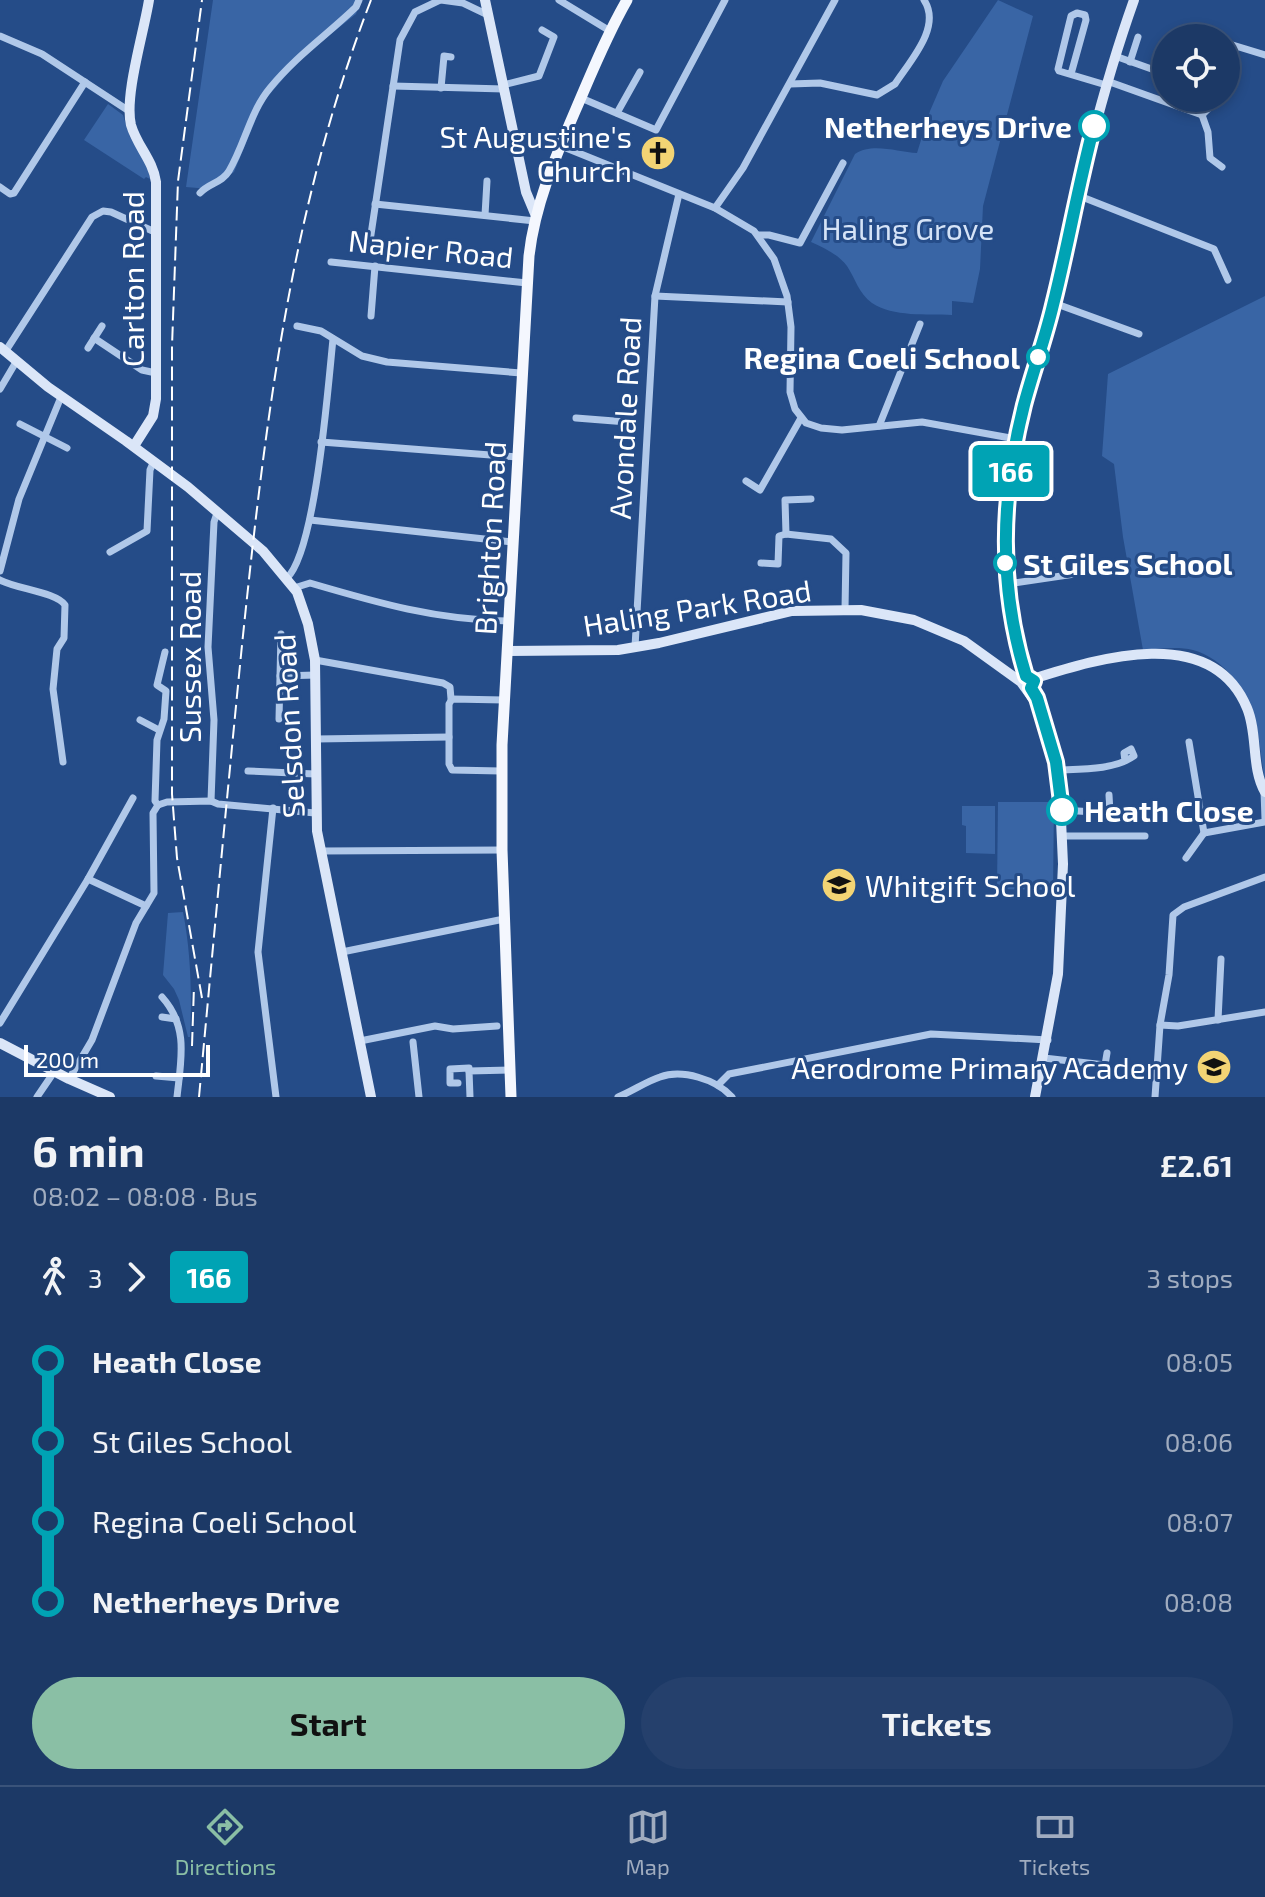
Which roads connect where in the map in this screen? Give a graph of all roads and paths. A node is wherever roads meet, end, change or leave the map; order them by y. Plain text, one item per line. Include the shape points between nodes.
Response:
1 (149, 0) edge
2 (359, 0) edge
3 (440, 0) edge
4 (485, 0) edge
5 (559, 0) edge
6 (627, 0) edge
7 (725, 0) edge
8 (835, 0) edge
9 (924, 0) edge
10 (1134, 0) edge
11 (488, 15) junction
12 (542, 30) dead end
13 (610, 31) junction
14 (0, 36) edge
15 (1138, 37) dead end
16 (1240, 48) edge
17 (1265, 55) edge
18 (1115, 56) junction
19 (451, 57) dead end
20 (1130, 62) junction
21 (1152, 69) edge
22 (640, 72) dead end
23 (1071, 74) junction
24 (85, 82) junction
25 (1106, 83) junction
26 (790, 84) junction
27 (393, 86) junction
28 (504, 87) junction
29 (441, 88) junction
30 (581, 98) junction
31 (129, 111) junction
32 (1205, 112) edge
33 (617, 113) junction
34 (1202, 115) junction
35 (561, 146) junction
36 (843, 163) dead end
37 (1222, 167) dead end
38 (487, 181) dead end
39 (0, 187) edge
40 (526, 192) junction
41 (200, 193) dead end
42 (679, 194) junction
43 (1076, 195) junction
44 (541, 202) junction
45 (375, 204) junction
46 (715, 208) junction
47 (485, 215) junction
48 (535, 219) junction
49 (157, 233) junction
50 (758, 235) junction
51 (370, 241) dead end
52 (331, 262) dead end
53 (375, 266) junction
54 (1228, 280) dead end
55 (527, 283) junction
56 (655, 296) junction
57 (788, 302) junction
58 (1054, 303) junction
59 (371, 316) dead end
60 (920, 324) dead end
61 (102, 326) dead end
62 (297, 326) dead end
63 (1139, 334) dead end
64 (94, 338) junction
65 (333, 339) junction
66 (88, 348) dead end
67 (2, 349) edge
68 (16, 362) junction
69 (156, 373) junction
70 (521, 373) junction
71 (0, 389) edge
72 (61, 397) junction
73 (576, 418) dead end
74 (801, 418) junction
75 (627, 422) dead end
76 (20, 424) dead end
77 (879, 426) junction
78 (44, 436) junction
79 (1016, 439) junction
80 (321, 442) junction
81 (134, 446) junction
82 (67, 448) dead end
83 (517, 457) junction
84 (154, 461) junction
85 (746, 481) dead end
86 (811, 499) dead end
87 (217, 513) junction
88 (310, 520) junction
89 (786, 534) junction
90 (513, 542) junction
91 (110, 552) dead end
92 (761, 563) dead end
93 (0, 571) edge
94 (1088, 572) dead end
95 (0, 580) edge
96 (291, 583) junction
97 (1007, 584) junction
98 (845, 609) junction
99 (508, 621) junction
100 (281, 634) dead end
101 (635, 647) junction
102 (507, 651) junction
103 (165, 652) dead end
104 (1019, 653) junction
105 (315, 660) junction
106 (1000, 665) junction
107 (316, 675) junction
108 (280, 676) junction
109 (1027, 682) junction
110 (451, 699) junction
111 (504, 700) junction
112 (279, 719) dead end
113 (140, 720) dead end
114 (159, 730) junction
115 (449, 737) junction
116 (316, 739) junction
117 (1189, 742) dead end
118 (1125, 761) dead end
119 (63, 762) dead end
120 (1058, 770) junction
121 (248, 771) dead end
122 (501, 771) junction
123 (315, 774) junction
124 (1264, 791) edge
125 (1109, 795) dead end
126 (133, 798) dead end
127 (211, 801) junction
128 (158, 805) junction
129 (273, 808) junction
130 (1062, 810) junction
131 (315, 813) junction
132 (1110, 813) junction
133 (1141, 813) dead end
134 (1265, 821) edge
135 (1204, 833) junction
136 (1063, 836) junction
137 (1145, 836) dead end
138 (502, 850) junction
139 (322, 851) junction
140 (1186, 858) dead end
141 (1265, 877) edge
142 (88, 879) junction
143 (147, 904) junction
144 (504, 919) junction
145 (342, 952) junction
146 (1221, 959) dead end
147 (162, 997) dead end
148 (1265, 1012) edge
149 (162, 1017) dead end
150 (176, 1019) junction
151 (1218, 1020) junction
152 (0, 1023) edge
153 (1160, 1025) junction
154 (497, 1026) dead end
155 (1048, 1040) junction
156 (360, 1041) junction
157 (413, 1042) dead end
158 (0, 1043) edge
159 (1107, 1053) dead end
160 (1044, 1058) junction
161 (510, 1070) junction
162 (469, 1071) junction
163 (54, 1072) junction
164 (156, 1076) dead end
165 (179, 1078) junction
166 (69, 1079) junction
167 (458, 1083) dead end
168 (718, 1085) junction
169 (37, 1097) edge
170 (110, 1097) edge
171 (177, 1097) edge
172 (276, 1097) edge
173 (371, 1097) edge
174 (419, 1097) edge
175 (470, 1097) edge
176 (511, 1097) edge
177 (618, 1097) edge
178 (732, 1097) edge
179 (1035, 1097) edge
180 (1155, 1097) edge

1 - 31 street
2 - 41 street via 269,89 228,172
3 - 11 street
3 - 27 street via 415,12 407,26
4 - 11 street
5 - 13 street
6 - 13 main road, Brighton Road
7 - 33 street via 656,130
8 - 26 street
9 - 26 street via 931,23 887,91 877,95 820,83
10 - 18 street
11 - 28 street
12 - 28 street via 554,37 539,76
13 - 30 main road, Brighton Road
14 - 24 street via 42,54
15 - 20 street
16 - 17 street
18 - 20 street
18 - 25 street
19 - 29 street via 444,56
20 - 21 street
22 - 33 street
23 - 23 street via 1086,20 1074,13 1057,65
23 - 25 street
24 - 31 street
24 - 39 street via 14,193
25 - 34 street
25 - 43 street
26 - 46 street
27 - 29 street
27 - 45 street
28 - 29 street
28 - 40 street
30 - 33 street
30 - 35 main road, Brighton Road
31 - 49 street, Carlton Road via 154,171
32 - 34 street
34 - 37 street via 1210,158
35 - 42 street
35 - 44 main road, Brighton Road
36 - 50 street via 800,243
38 - 47 street
40 - 44 street
40 - 48 street
42 - 46 street
42 - 56 street, Avondale Road
43 - 54 street via 1214,249
43 - 58 street
44 - 48 main road, Brighton Road
45 - 47 street
45 - 51 street
46 - 50 street
47 - 48 street
48 - 55 main road, Brighton Road
49 - 67 street via 111,212 92,217
49 - 69 street, Carlton Road
50 - 57 street via 774,259
52 - 53 street, Napier Road
53 - 55 street, Napier Road
53 - 59 street
55 - 70 main road, Brighton Road
56 - 57 street
56 - 101 street, Avondale Road
57 - 74 street via 790,392
58 - 63 street
58 - 79 street
60 - 77 street
61 - 64 street
62 - 65 street
64 - 66 street
64 - 69 street via 144,371
65 - 70 street via 362,356 387,362
65 - 80 street
67 - 68 street, Selsdon Road
68 - 71 street
68 - 72 street, Selsdon Road
69 - 81 street, Carlton Road via 155,410
70 - 83 main road, Brighton Road
72 - 78 street
72 - 81 street, Selsdon Road
73 - 75 street
74 - 77 street via 828,429
74 - 85 street via 760,490
76 - 78 street
77 - 79 street via 922,422
78 - 82 street
78 - 93 street via 19,499
79 - 97 street via 1006,508
80 - 83 street
80 - 88 street
81 - 84 street, Selsdon Road
83 - 90 main road, Brighton Road
84 - 87 street, Selsdon Road
84 - 91 street via 147,531
86 - 89 street via 785,500
87 - 96 street, Selsdon Road via 263,551
87 - 127 street, Sussex Road via 208,647 214,708
88 - 90 street
88 - 96 street
89 - 92 street via 779,536 778,564
89 - 98 street via 831,539 846,553
90 - 99 main road, Brighton Road
94 - 97 street
95 - 119 street via 58,597 65,605 53,689
96 - 99 street via 310,583 419,613
96 - 105 street, Selsdon Road via 308,624
97 - 104 street
98 - 101 street, Haling Park Road via 792,611
98 - 106 street, Haling Park Road via 933,626
99 - 102 main road, Brighton Road
100 - 108 street
101 - 102 street, Haling Park Road
102 - 111 main road, Brighton Road
103 - 114 street via 157,685 166,691
104 - 106 street
104 - 109 street
105 - 107 street, Selsdon Road
105 - 110 street via 443,683 450,687
106 - 109 street, Haling Park Road
107 - 108 street
107 - 116 street, Selsdon Road
108 - 112 street
109 - 120 street via 1037,698
109 - 124 street via 1145,654 1175,653 1202,661 1231,683 1246,705
110 - 111 street
110 - 115 street
111 - 122 main road, Brighton Road
113 - 114 street
114 - 128 street
115 - 116 street
115 - 122 street via 452,770
116 - 123 street, Selsdon Road
117 - 135 street
118 - 120 street
120 - 130 street
121 - 123 street
122 - 138 main road, Brighton Road
123 - 131 street, Selsdon Road
124 - 134 street
125 - 132 street
126 - 142 street
127 - 128 street
127 - 129 street
128 - 143 street via 153,813 155,884
129 - 131 street
129 - 172 street via 258,952
130 - 132 street
130 - 136 street
131 - 139 street, Selsdon Road
132 - 133 street
134 - 135 street
135 - 140 street
136 - 137 street
136 - 155 street via 1061,941
138 - 139 street
138 - 144 main road, Brighton Road
139 - 145 street, Selsdon Road
141 - 153 street via 1173,915
142 - 143 street
142 - 152 street
143 - 166 street via 95,1034
144 - 145 street
144 - 161 main road, Brighton Road
145 - 156 street, Selsdon Road
146 - 151 street
147 - 150 street
148 - 151 street
149 - 150 street
150 - 165 street via 182,1038
151 - 153 street
153 - 180 street
154 - 156 street via 435,1026
155 - 160 street
155 - 168 street via 934,1034 729,1074
156 - 173 street, Selsdon Road
157 - 174 street
158 - 163 street
159 - 160 street via 1105,1065
160 - 179 street
161 - 162 street
161 - 176 main road, Brighton Road
162 - 167 street via 450,1069 450,1083
162 - 175 street
163 - 166 street
163 - 169 street
164 - 165 street
165 - 171 street
166 - 170 street
168 - 177 street via 669,1075
168 - 178 street

